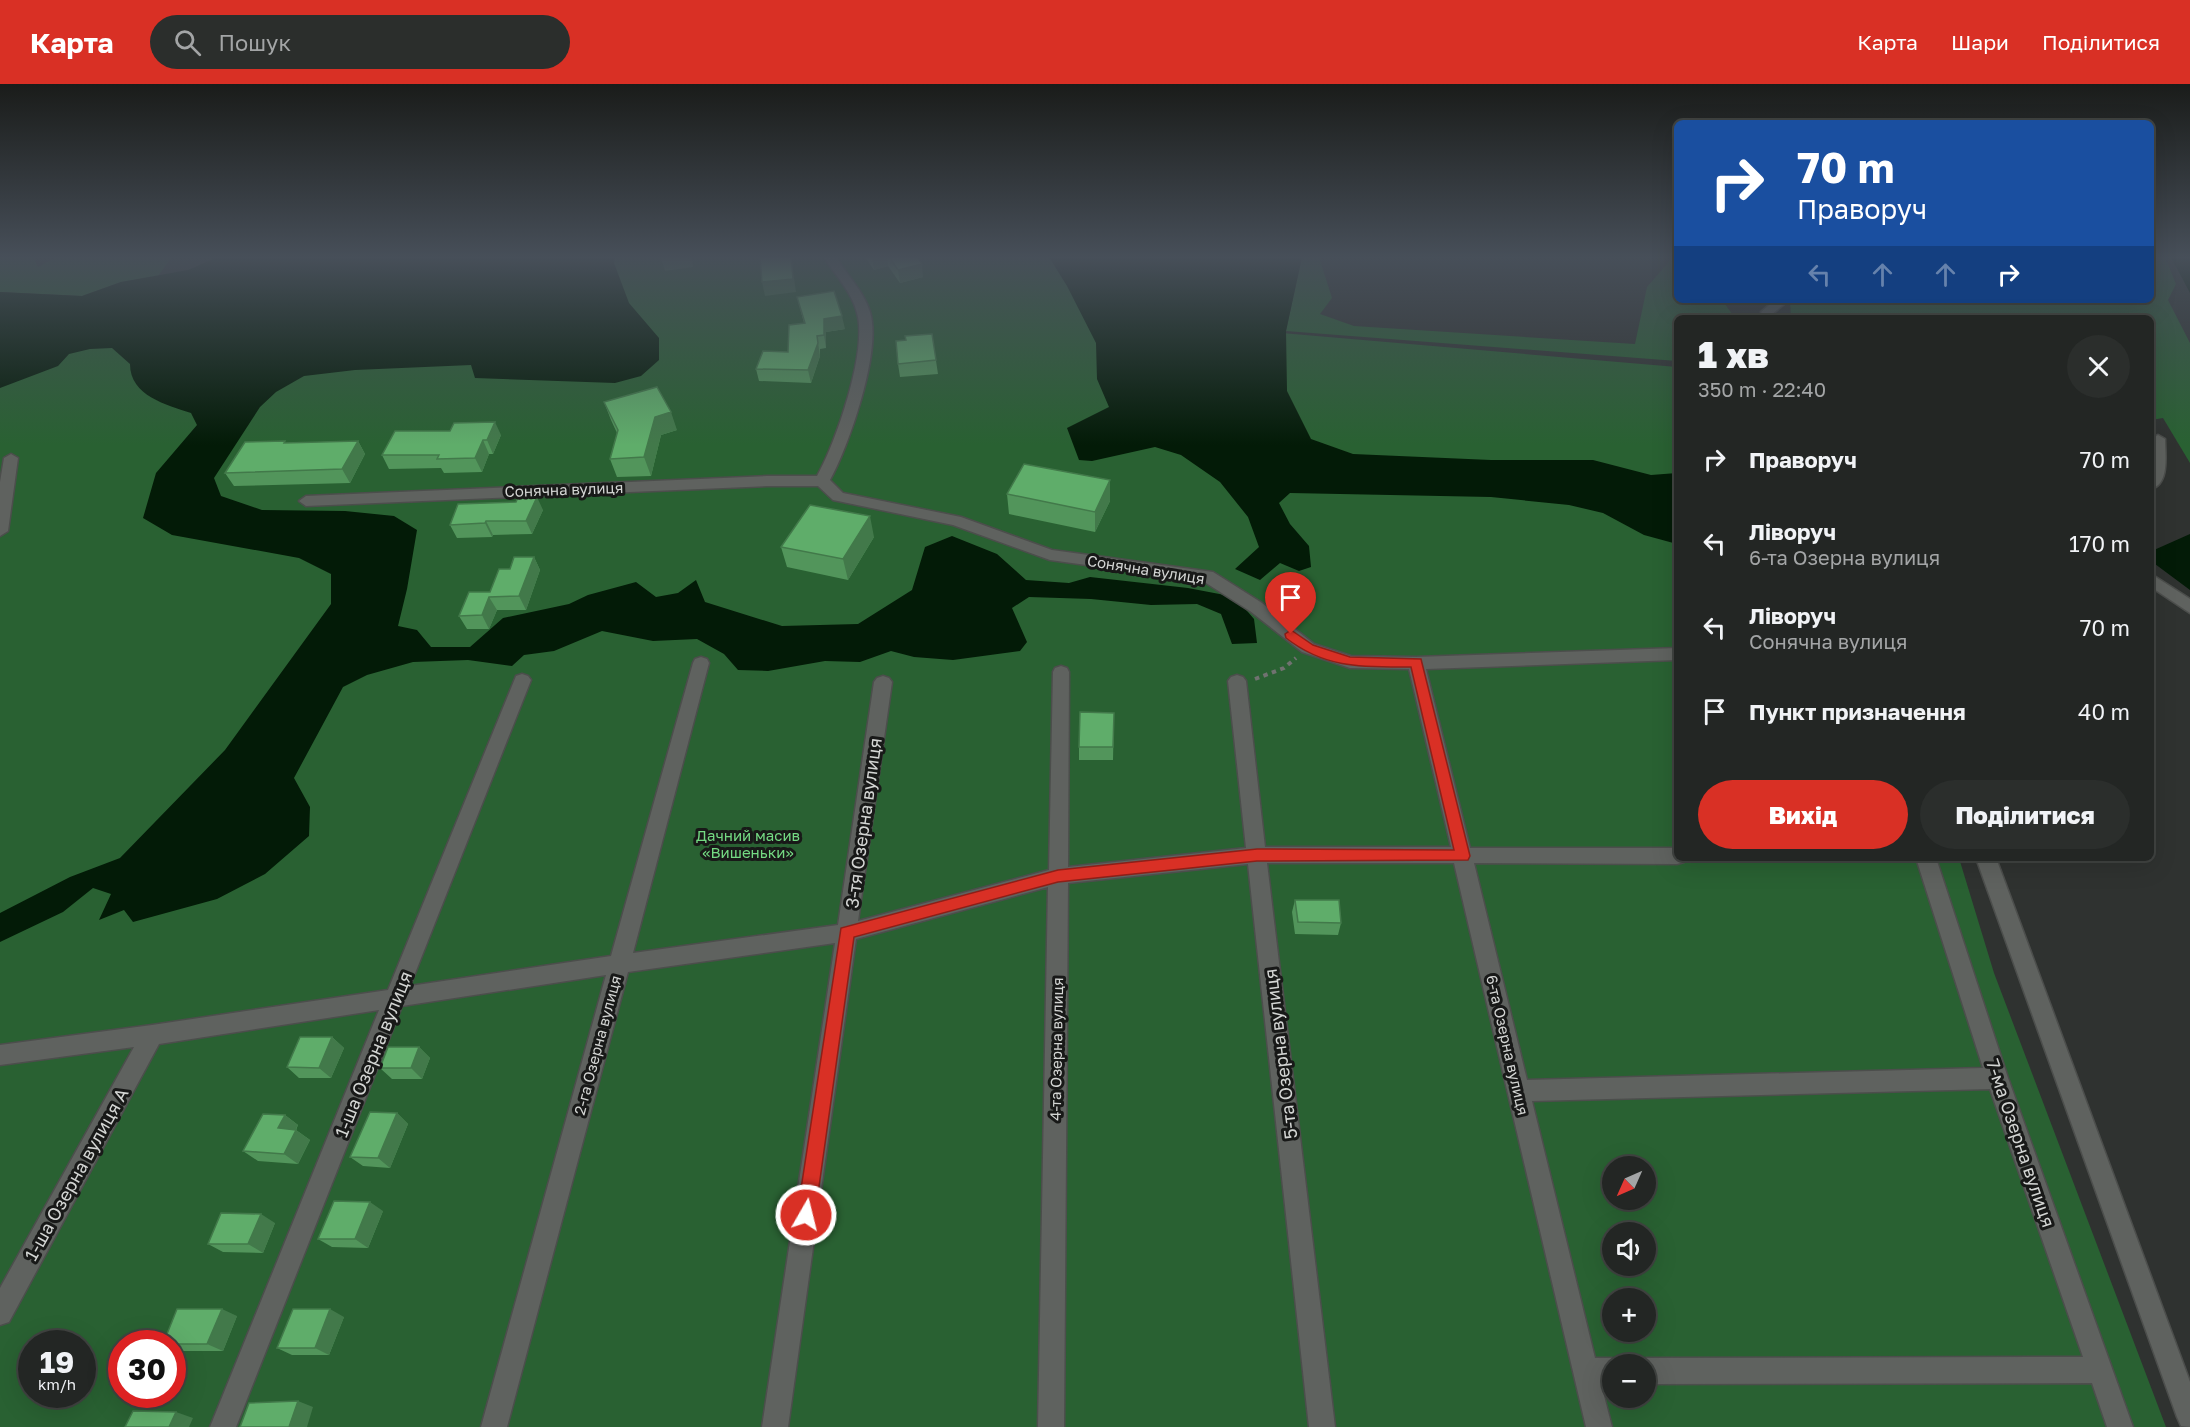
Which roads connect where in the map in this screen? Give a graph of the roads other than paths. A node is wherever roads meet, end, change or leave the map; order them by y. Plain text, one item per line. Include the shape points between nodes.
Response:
1 (865, 320) edge
2 (2158, 439) dead end
3 (11, 458) dead end
4 (2154, 480) edge
5 (822, 481) junction
6 (306, 501) dead end
7 (0, 531) edge
8 (2154, 581) edge
9 (2190, 607) edge
10 (1674, 654) edge
11 (701, 663) dead end
12 (1416, 663) junction
13 (1061, 672) dead end
14 (522, 680) dead end
15 (1237, 681) road end
16 (883, 682) dead end
17 (1257, 855) junction
18 (1463, 856) junction
19 (1674, 856) edge
20 (1927, 861) edge
21 (1987, 861) edge
22 (1058, 876) junction
23 (847, 933) junction
24 (620, 964) junction
25 (396, 997) junction
26 (152, 1035) junction
27 (0, 1055) edge
28 (1997, 1078) junction
29 (1519, 1091) junction
30 (0, 1312) edge
31 (2100, 1370) junction
32 (1586, 1371) junction
33 (1602, 1371) edge
34 (1656, 1371) edge
35 (2190, 1417) edge
36 (223, 1427) edge
37 (494, 1427) edge
38 (776, 1427) edge
39 (1051, 1427) edge
40 (1322, 1427) edge
41 (1599, 1427) edge
42 (2120, 1427) edge

1 - 5 street via 866,350 841,440 831,469
2 - 4 street
3 - 7 street
5 - 6 street, Сонячна вулиця
5 - 12 street, Сонячна вулиця via 838,497 956,521 1050,555 1207,576 1256,607 1308,648 1350,662
8 - 9 street
10 - 12 street, Сонячна вулиця
11 - 24 street, 2-га Озерна вулиця
12 - 18 street, 6-та Озерна вулиця
13 - 22 street, 4-та Озерна вулиця
14 - 25 street, 1-ша Озерна вулиця
15 - 17 street, 5-та Озерна вулиця
16 - 23 street, 3-тя Озерна вулиця
17 - 18 street
17 - 22 street
17 - 40 street, 5-та Озерна вулиця
18 - 19 street
18 - 29 street, 6-та Озерна вулиця
20 - 28 street, 7-ма Озерна вулиця
21 - 35 street
22 - 23 street
22 - 39 street, 4-та Озерна вулиця
23 - 24 street
23 - 38 street, 3-тя Озерна вулиця
24 - 25 street
24 - 37 street, 2-га Озерна вулиця
25 - 26 street
25 - 36 street, 1-ша Озерна вулиця
26 - 27 street
26 - 30 street, 1-ша Озерна вулиця А
28 - 29 street
28 - 31 street, 7-ма Озерна вулиця
29 - 32 street, 6-та Озерна вулиця
31 - 34 street
31 - 42 street, 7-ма Озерна вулиця
32 - 33 street
32 - 41 street, 6-та Озерна вулиця

